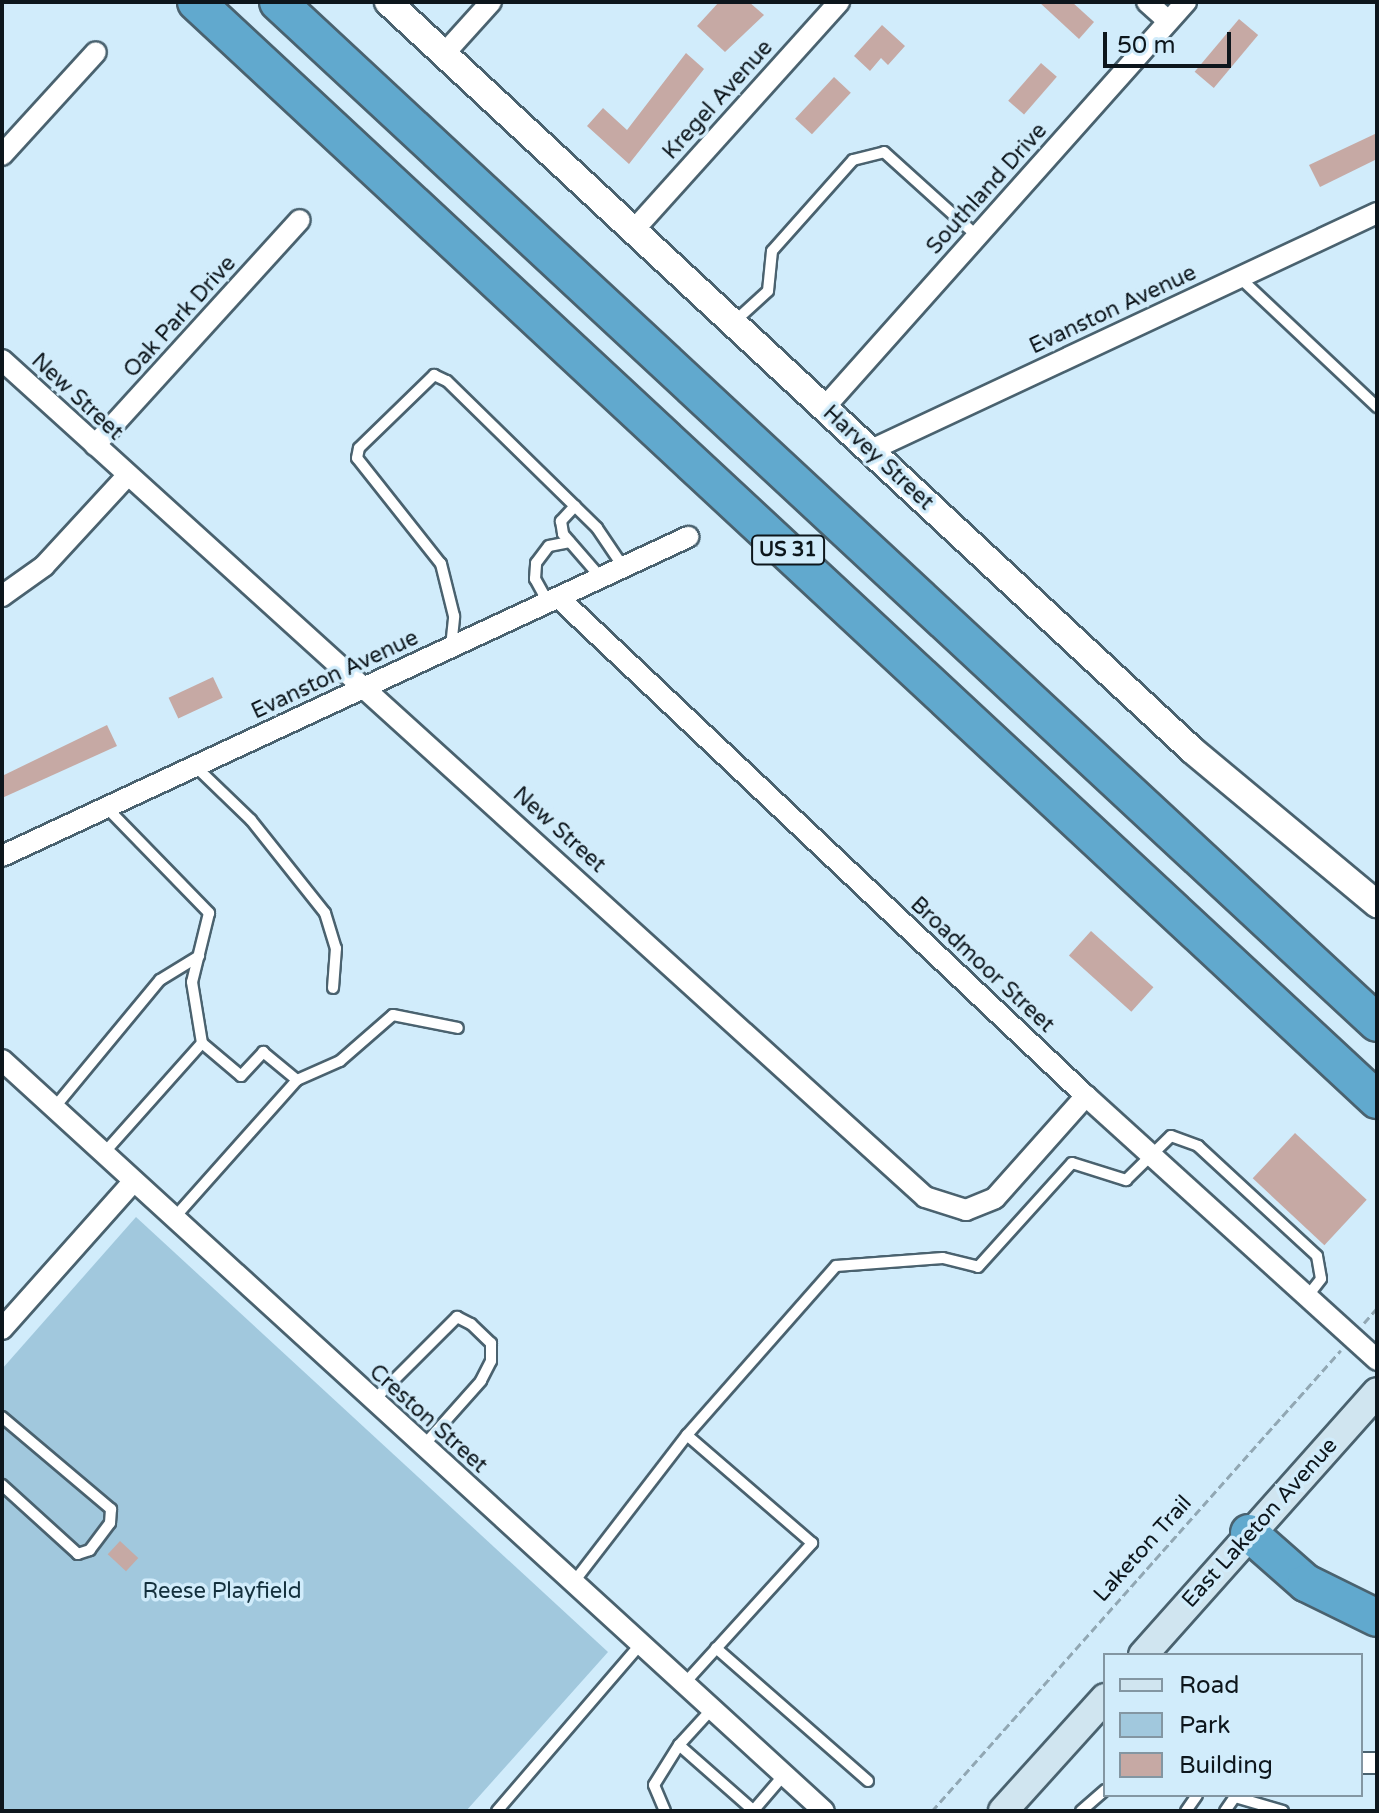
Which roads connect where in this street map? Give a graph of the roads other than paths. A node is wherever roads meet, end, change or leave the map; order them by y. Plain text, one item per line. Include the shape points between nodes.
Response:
1 (196, 2) edge
2 (278, 2) edge
3 (388, 2) edge
4 (491, 2) edge
5 (839, 2) edge
6 (1147, 2) edge
7 (1186, 2) edge
8 (1168, 21) junction
9 (96, 52) dead end
10 (444, 54) junction
11 (2, 155) edge
12 (1377, 213) edge
13 (300, 220) dead end
14 (633, 231) junction
15 (977, 236) junction
16 (1239, 277) junction
17 (733, 324) junction
18 (2, 360) edge
19 (1377, 407) edge
20 (824, 408) junction
21 (95, 445) junction
22 (869, 451) junction
23 (127, 476) junction
24 (575, 506) junction
25 (688, 537) dead end
26 (570, 542) junction
27 (624, 568) junction
28 (602, 579) junction
29 (2, 596) edge
30 (554, 602) junction
31 (450, 649) junction
32 (367, 687) junction
33 (195, 766) junction
34 (106, 807) junction
35 (2, 856) edge
36 (1376, 901) edge
37 (199, 956) junction
38 (333, 988) dead end
39 (1373, 1017) edge
40 (458, 1028) dead end
41 (202, 1043) junction
42 (2, 1060) edge
43 (297, 1080) junction
44 (1086, 1096) junction
45 (1377, 1100) edge
46 (54, 1108) junction
47 (104, 1153) junction
48 (1151, 1156) junction
49 (134, 1181) junction
50 (174, 1218) junction
51 (1306, 1298) junction
52 (2, 1329) edge
53 (1377, 1360) edge
54 (1377, 1392) edge
55 (373, 1401) junction
56 (2, 1417) edge
57 (687, 1435) junction
58 (423, 1446) junction
59 (2, 1485) edge
60 (1249, 1533) junction
61 (573, 1583) junction
62 (1377, 1606) edge
63 (1377, 1618) edge
64 (640, 1645) junction
65 (716, 1648) junction
66 (1145, 1653) edge
67 (683, 1685) junction
68 (1103, 1700) edge
69 (711, 1710) junction
70 (679, 1745) junction
71 (784, 1775) junction
72 (868, 1781) dead end
73 (1103, 1792) edge
74 (1239, 1797) edge
75 (497, 1811) edge
76 (665, 1811) edge
77 (753, 1811) edge
78 (824, 1811) edge
79 (1003, 1811) edge
80 (1081, 1811) edge
81 (1283, 1811) edge

1 - 45 highway, US 31
2 - 39 highway, US 31
3 - 10 street, Harvey Street
4 - 10 street
5 - 14 street, Kregel Avenue
6 - 8 street
7 - 8 street, Southland Drive
8 - 15 street, Southland Drive
9 - 11 street
10 - 14 street, Harvey Street
12 - 16 street, Evanston Avenue
13 - 21 street, Oak Park Drive
14 - 17 street, Harvey Street
15 - 17 lane via 884,152 853,160 772,251 768,291
15 - 20 street, Southland Drive
16 - 19 lane
16 - 22 street, Evanston Avenue
17 - 20 street, Harvey Street
18 - 21 street, New Street
20 - 22 street, Harvey Street
21 - 23 street, New Street
22 - 36 street, Harvey Street via 1228,782
23 - 29 street via 44,566
23 - 32 street, New Street
24 - 26 lane via 561,521
24 - 27 lane
24 - 31 lane via 442,376 428,378 359,448 359,464 447,577
25 - 27 street, Evanston Avenue
26 - 28 lane
26 - 30 lane via 549,546 536,563 535,579
27 - 28 street, Evanston Avenue
28 - 30 street, Evanston Avenue
30 - 31 street, Evanston Avenue
30 - 44 street, Broadmoor Street
31 - 32 street, Evanston Avenue
32 - 33 street, Evanston Avenue
32 - 44 street, New Street via 925,1197 966,1210 995,1198
33 - 34 street, Evanston Avenue
33 - 38 lane via 251,820 325,913 336,948
34 - 35 street, Evanston Avenue
34 - 37 lane via 209,913
37 - 41 lane via 192,982
37 - 46 lane via 160,980
40 - 43 lane via 393,1015 340,1061
41 - 43 lane via 241,1076 263,1052
41 - 47 lane
42 - 46 street, Creston Street
43 - 50 lane
44 - 48 street, Broadmoor Street
46 - 47 street, Creston Street
47 - 49 street, Creston Street
48 - 51 street, Broadmoor Street
48 - 51 lane via 1171,1136 1198,1146 1317,1256 1321,1279
48 - 57 lane via 1126,1180 1072,1163 978,1267 943,1258 836,1266
49 - 50 street, Creston Street
49 - 52 street
50 - 55 street, Creston Street
51 - 53 street, Broadmoor Street
54 - 60 main road, East Laketon Avenue
55 - 58 street, Creston Street
55 - 58 lane via 457,1317 471,1324 491,1343 491,1361 481,1381
56 - 59 lane via 111,1509 110,1523 90,1550 78,1554
57 - 61 lane
57 - 65 lane via 812,1543
58 - 61 street, Creston Street
60 - 62 highway
60 - 63 highway via 1306,1583
60 - 66 main road, East Laketon Avenue
61 - 64 street, Creston Street
64 - 67 street, Creston Street
64 - 75 lane
65 - 67 lane
65 - 72 lane
67 - 69 street, Creston Street
68 - 79 main road
69 - 70 lane
69 - 71 street, Creston Street
70 - 76 lane via 654,1785
70 - 77 lane
71 - 77 lane
71 - 78 street, Creston Street
73 - 80 lane
74 - 81 lane

